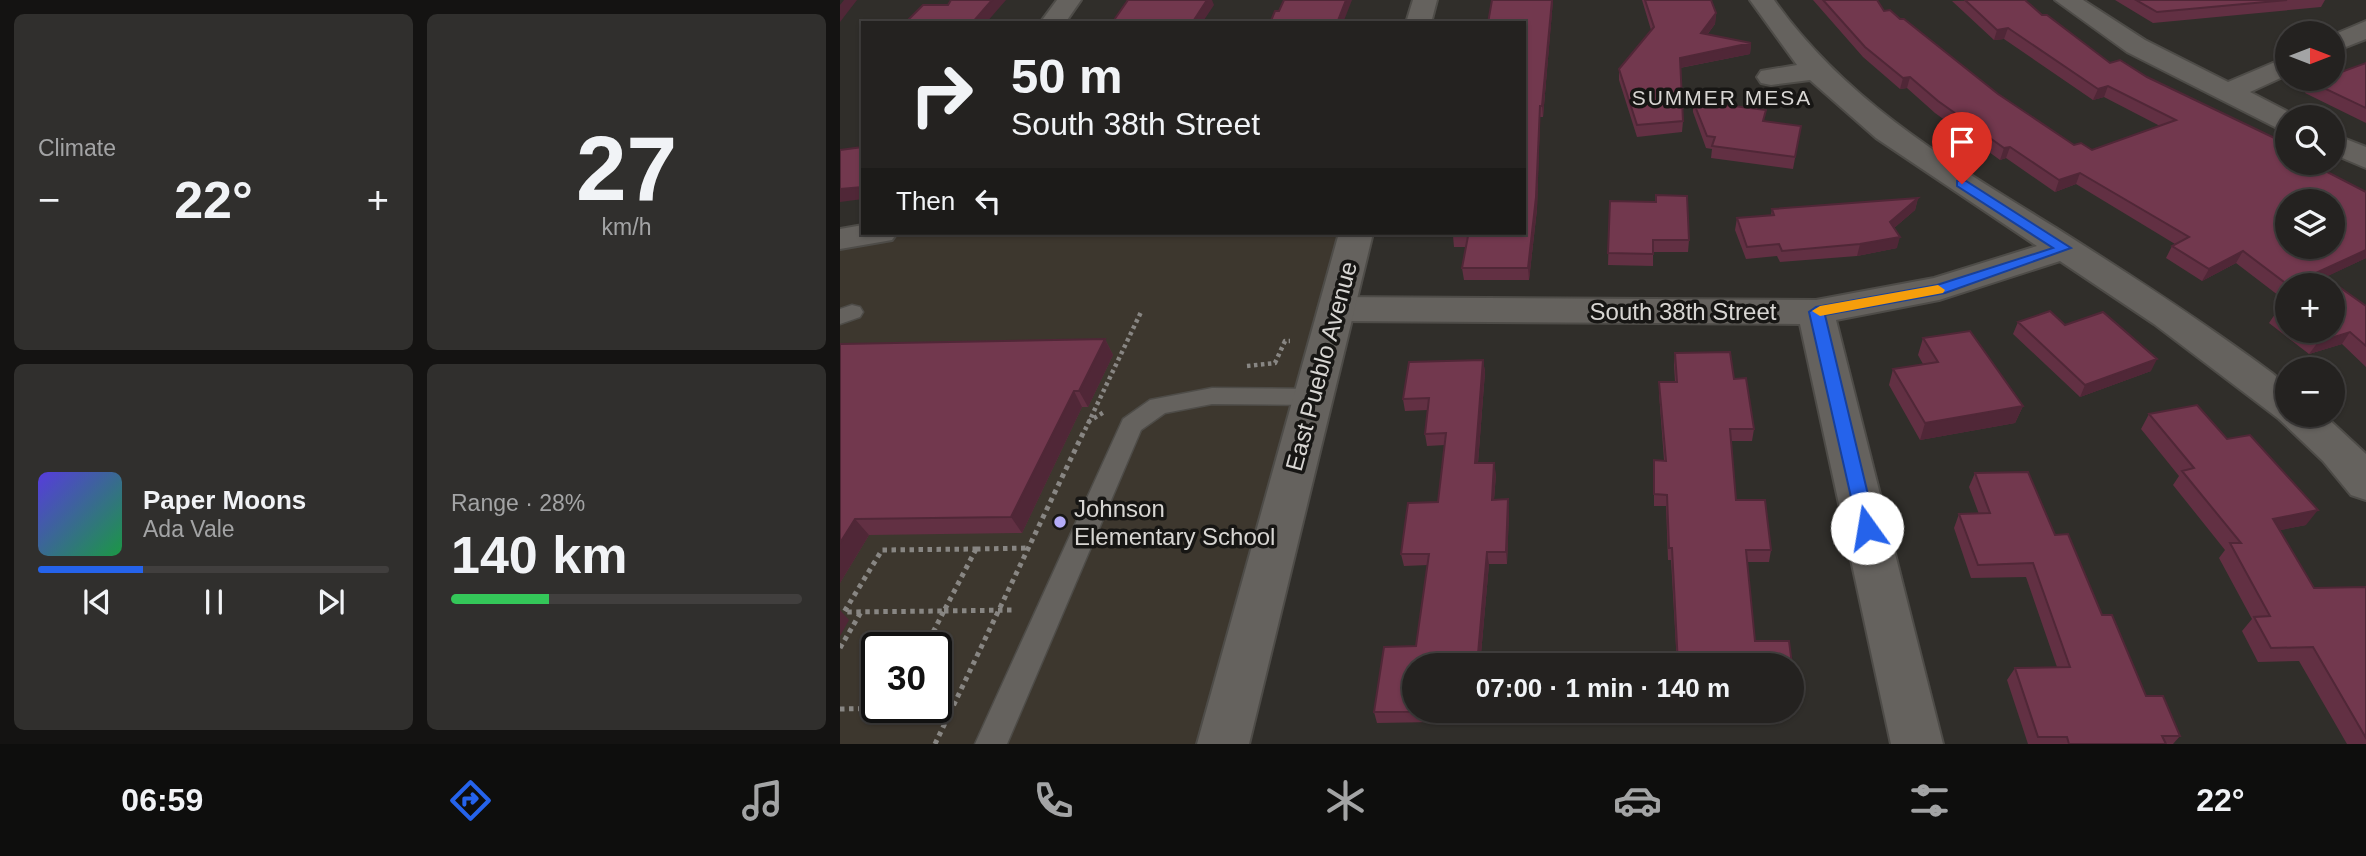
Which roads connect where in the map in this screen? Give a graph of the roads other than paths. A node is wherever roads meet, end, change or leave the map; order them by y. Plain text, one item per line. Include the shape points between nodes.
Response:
1 (1069, 0) edge
2 (1425, 0) edge
3 (1762, 0) edge
4 (2067, 0) edge
5 (1053, 21) edge
6 (1419, 21) edge
7 (2366, 29) edge
8 (2345, 39) edge
9 (1815, 71) junction
10 (2275, 71) edge
11 (1771, 77) dead end
12 (2226, 93) junction
13 (2275, 116) edge
14 (2345, 149) edge
15 (2366, 159) edge
16 (867, 235) edge
17 (1355, 235) edge
18 (840, 239) edge
19 (2064, 248) junction
20 (1336, 309) junction
21 (1816, 312) junction
22 (1311, 397) junction
23 (2275, 397) edge
24 (2311, 427) edge
25 (2366, 483) edge
26 (990, 744) edge
27 (1223, 744) edge
28 (1917, 744) edge

1 - 5 street
2 - 6 street
3 - 9 street
4 - 12 street via 2136,46
7 - 8 street
9 - 11 street
9 - 19 street via 1864,116 1941,171
10 - 12 street
12 - 13 street
14 - 15 street
16 - 18 street
17 - 20 street, East Pueblo Avenue
19 - 21 street, South 38th Street via 1939,289
19 - 23 street via 2235,362
20 - 21 street, South 38th Street
20 - 22 street, East Pueblo Avenue
21 - 28 street
22 - 26 lane via 1212,396 1158,406 1131,425
22 - 27 street, East Pueblo Avenue
24 - 25 street

